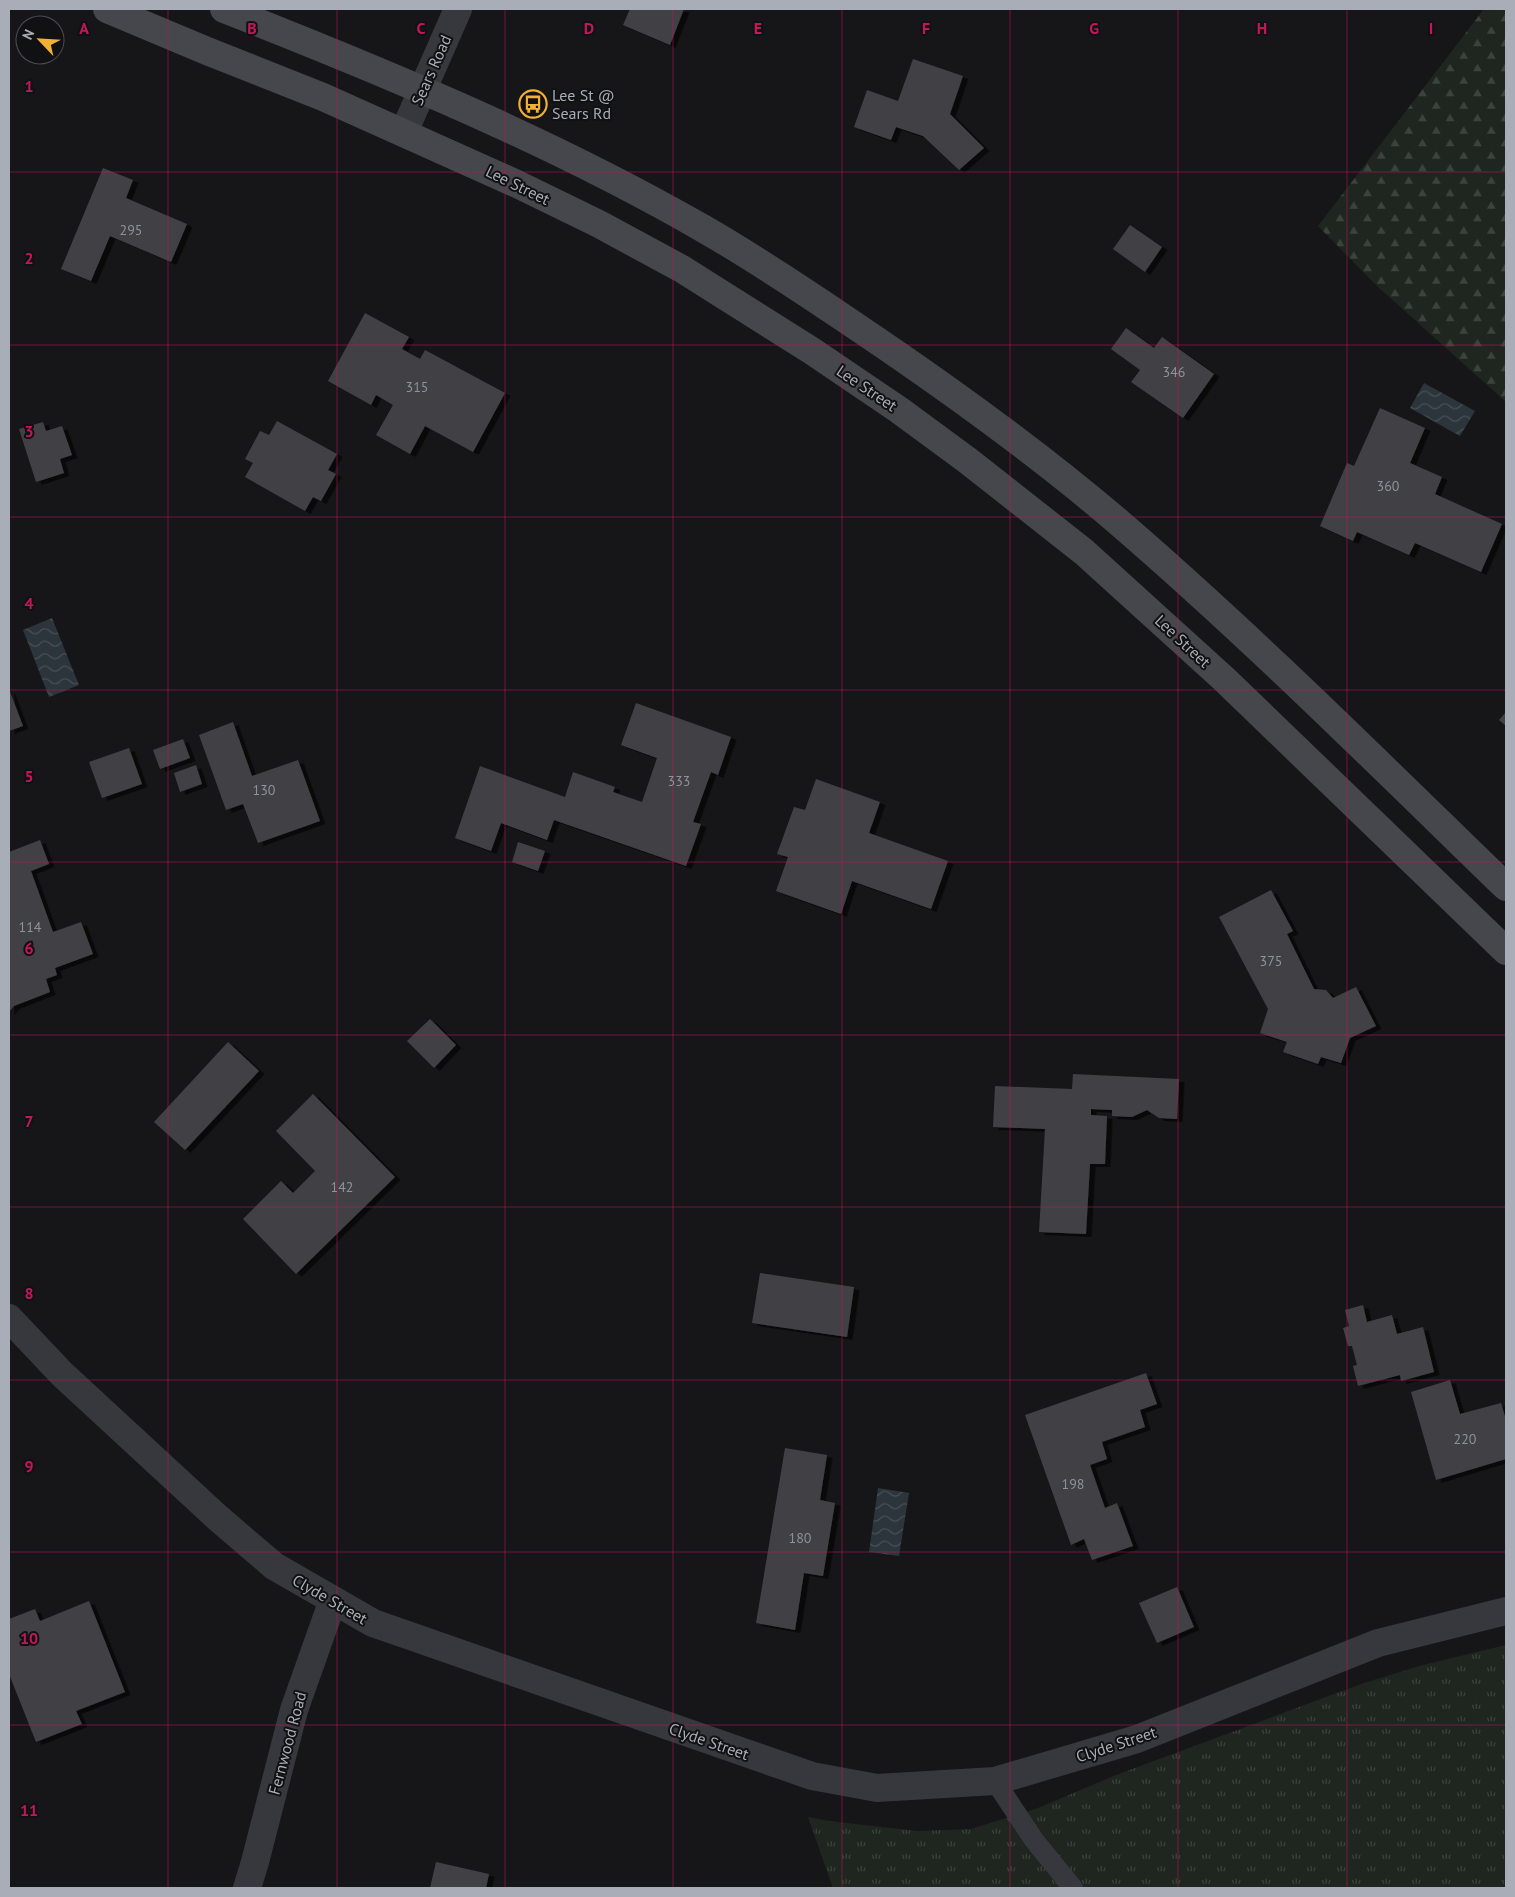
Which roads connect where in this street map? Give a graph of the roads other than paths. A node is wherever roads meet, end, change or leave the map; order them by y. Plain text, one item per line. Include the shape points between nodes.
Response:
1 (106, 9) edge
2 (224, 9) edge
3 (458, 9) edge
4 (422, 90) junction
5 (404, 132) junction
6 (1506, 887) edge
7 (1506, 950) edge
8 (9, 1318) edge
9 (333, 1600) junction
10 (1506, 1611) edge
11 (995, 1781) junction
12 (247, 1888) edge
13 (1073, 1888) edge

1 - 5 main road, Lee Street
2 - 4 main road
3 - 4 street, Sears Road
4 - 5 street, Sears Road
4 - 6 main road via 519,134 705,230 837,313 938,382 1059,474 1167,565 1256,646
5 - 7 main road, Lee Street via 591,220 682,269 820,356 967,460 1084,552 1137,599
8 - 9 street, Clyde Street via 62,1374 218,1518 274,1566
9 - 11 street, Clyde Street via 373,1624 812,1776 877,1788
9 - 12 street, Fernwood Road via 294,1710
10 - 11 street, Clyde Street via 1378,1643 1137,1739
11 - 13 lane via 1034,1840

